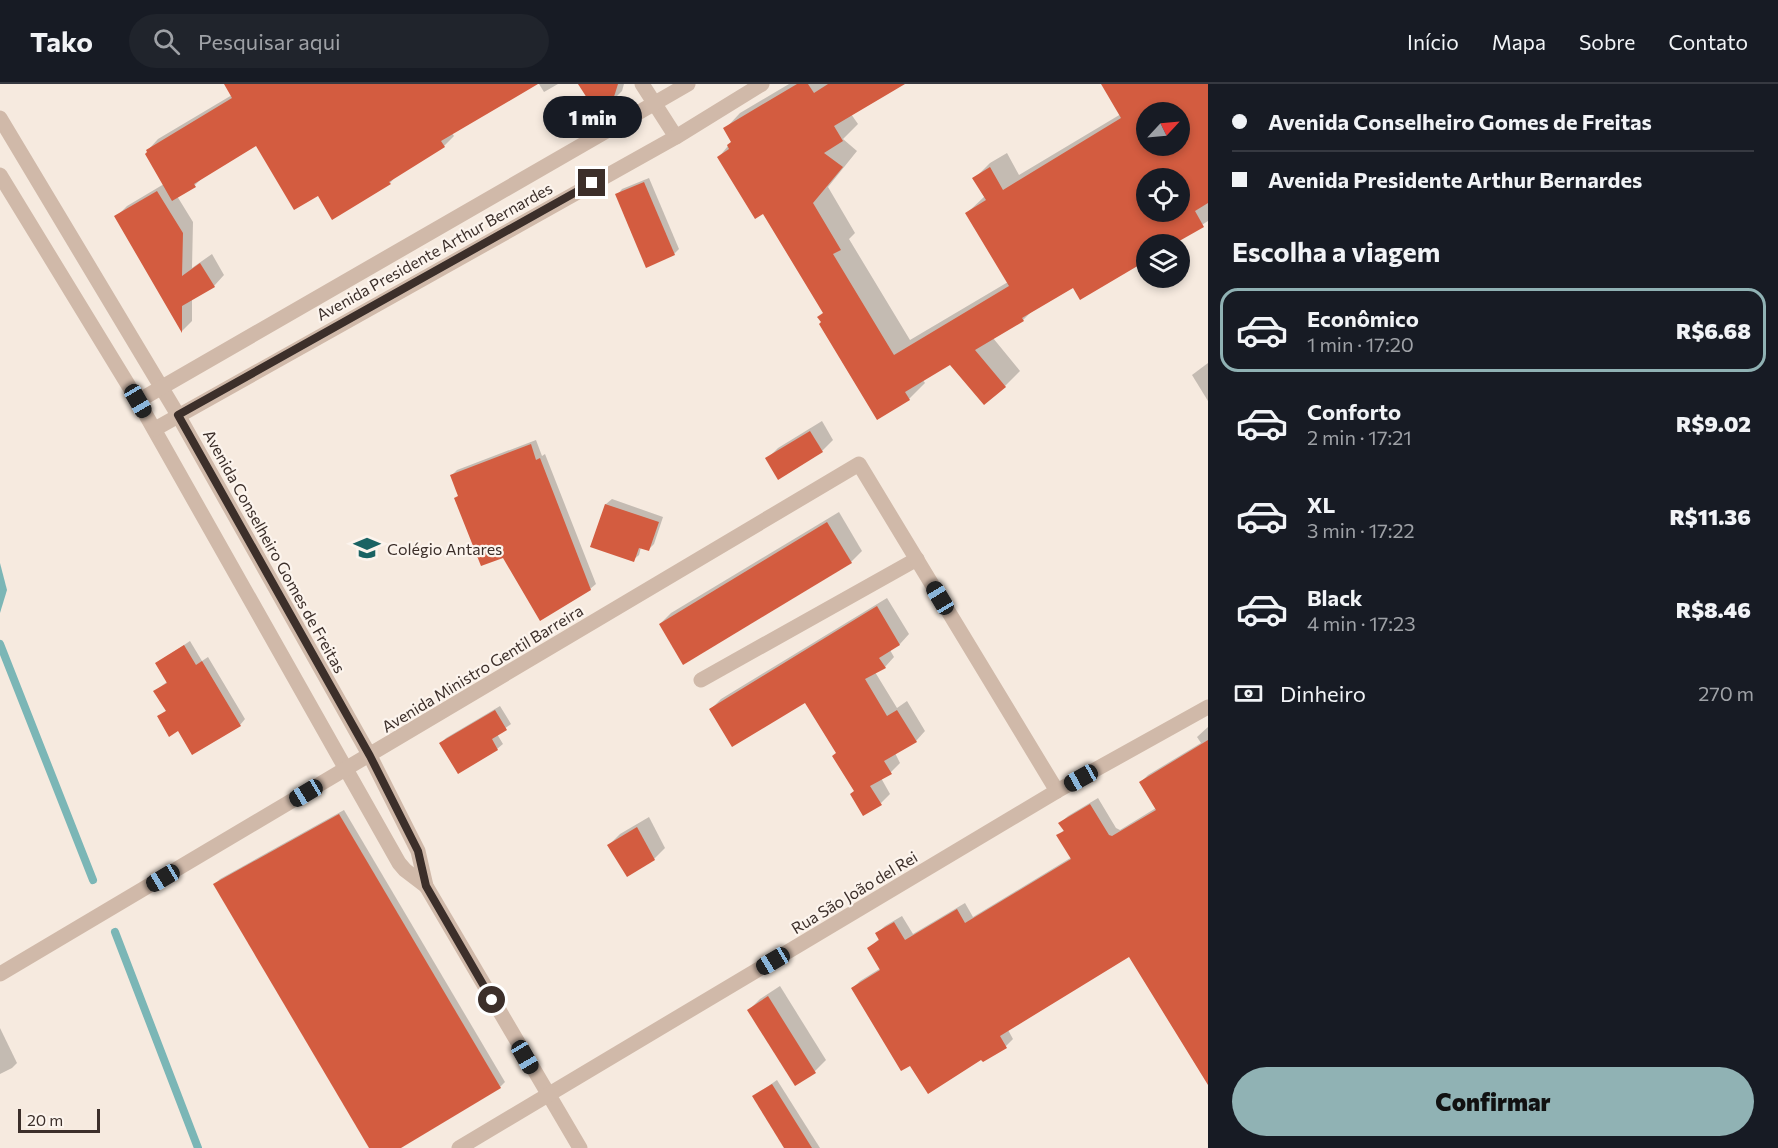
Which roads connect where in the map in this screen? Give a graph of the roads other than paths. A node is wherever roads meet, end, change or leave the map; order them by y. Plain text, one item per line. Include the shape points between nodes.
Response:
1 (642, 84) edge
2 (688, 84) edge
3 (762, 84) edge
4 (655, 105) junction
5 (0, 118) edge
6 (675, 137) junction
7 (0, 175) edge
8 (160, 388) junction
9 (138, 401) junction
10 (178, 415) junction
11 (154, 429) junction
12 (917, 559) junction
13 (701, 680) dead end
14 (1208, 707) edge
15 (370, 756) junction
16 (347, 768) junction
17 (1057, 792) junction
18 (426, 886) junction
19 (0, 974) edge
20 (547, 1094) junction
21 (459, 1148) edge
22 (579, 1148) edge

1 - 4 street
2 - 4 street, Avenida Presidente Arthur Bernardes
3 - 6 street, Avenida Presidente Arthur Bernardes
4 - 6 street
4 - 8 street, Avenida Presidente Arthur Bernardes
5 - 8 street, Avenida Conselheiro Gomes de Freitas
6 - 10 street, Avenida Presidente Arthur Bernardes
7 - 9 street, Avenida Conselheiro Gomes de Freitas
8 - 9 street, Avenida Presidente Arthur Bernardes
8 - 10 street, Avenida Conselheiro Gomes de Freitas
9 - 11 street, Avenida Conselheiro Gomes de Freitas
10 - 11 street, Avenida Presidente Arthur Bernardes
10 - 15 street, Avenida Conselheiro Gomes de Freitas
11 - 16 street, Avenida Conselheiro Gomes de Freitas
12 - 13 street
12 - 15 street, Avenida Ministro Gentil Barreira via 858,464
12 - 17 street
14 - 17 street, Rua São João del Rei
15 - 16 street, Avenida Ministro Gentil Barreira
15 - 18 street, Avenida Conselheiro Gomes de Freitas via 418,851
16 - 18 street, Avenida Conselheiro Gomes de Freitas via 399,863
16 - 19 street, Avenida Ministro Gentil Barreira
17 - 20 street, Rua São João del Rei
18 - 20 street, Avenida Conselheiro Gomes de Freitas
20 - 21 street, Rua São João del Rei
20 - 22 street, Avenida Conselheiro Gomes de Freitas

